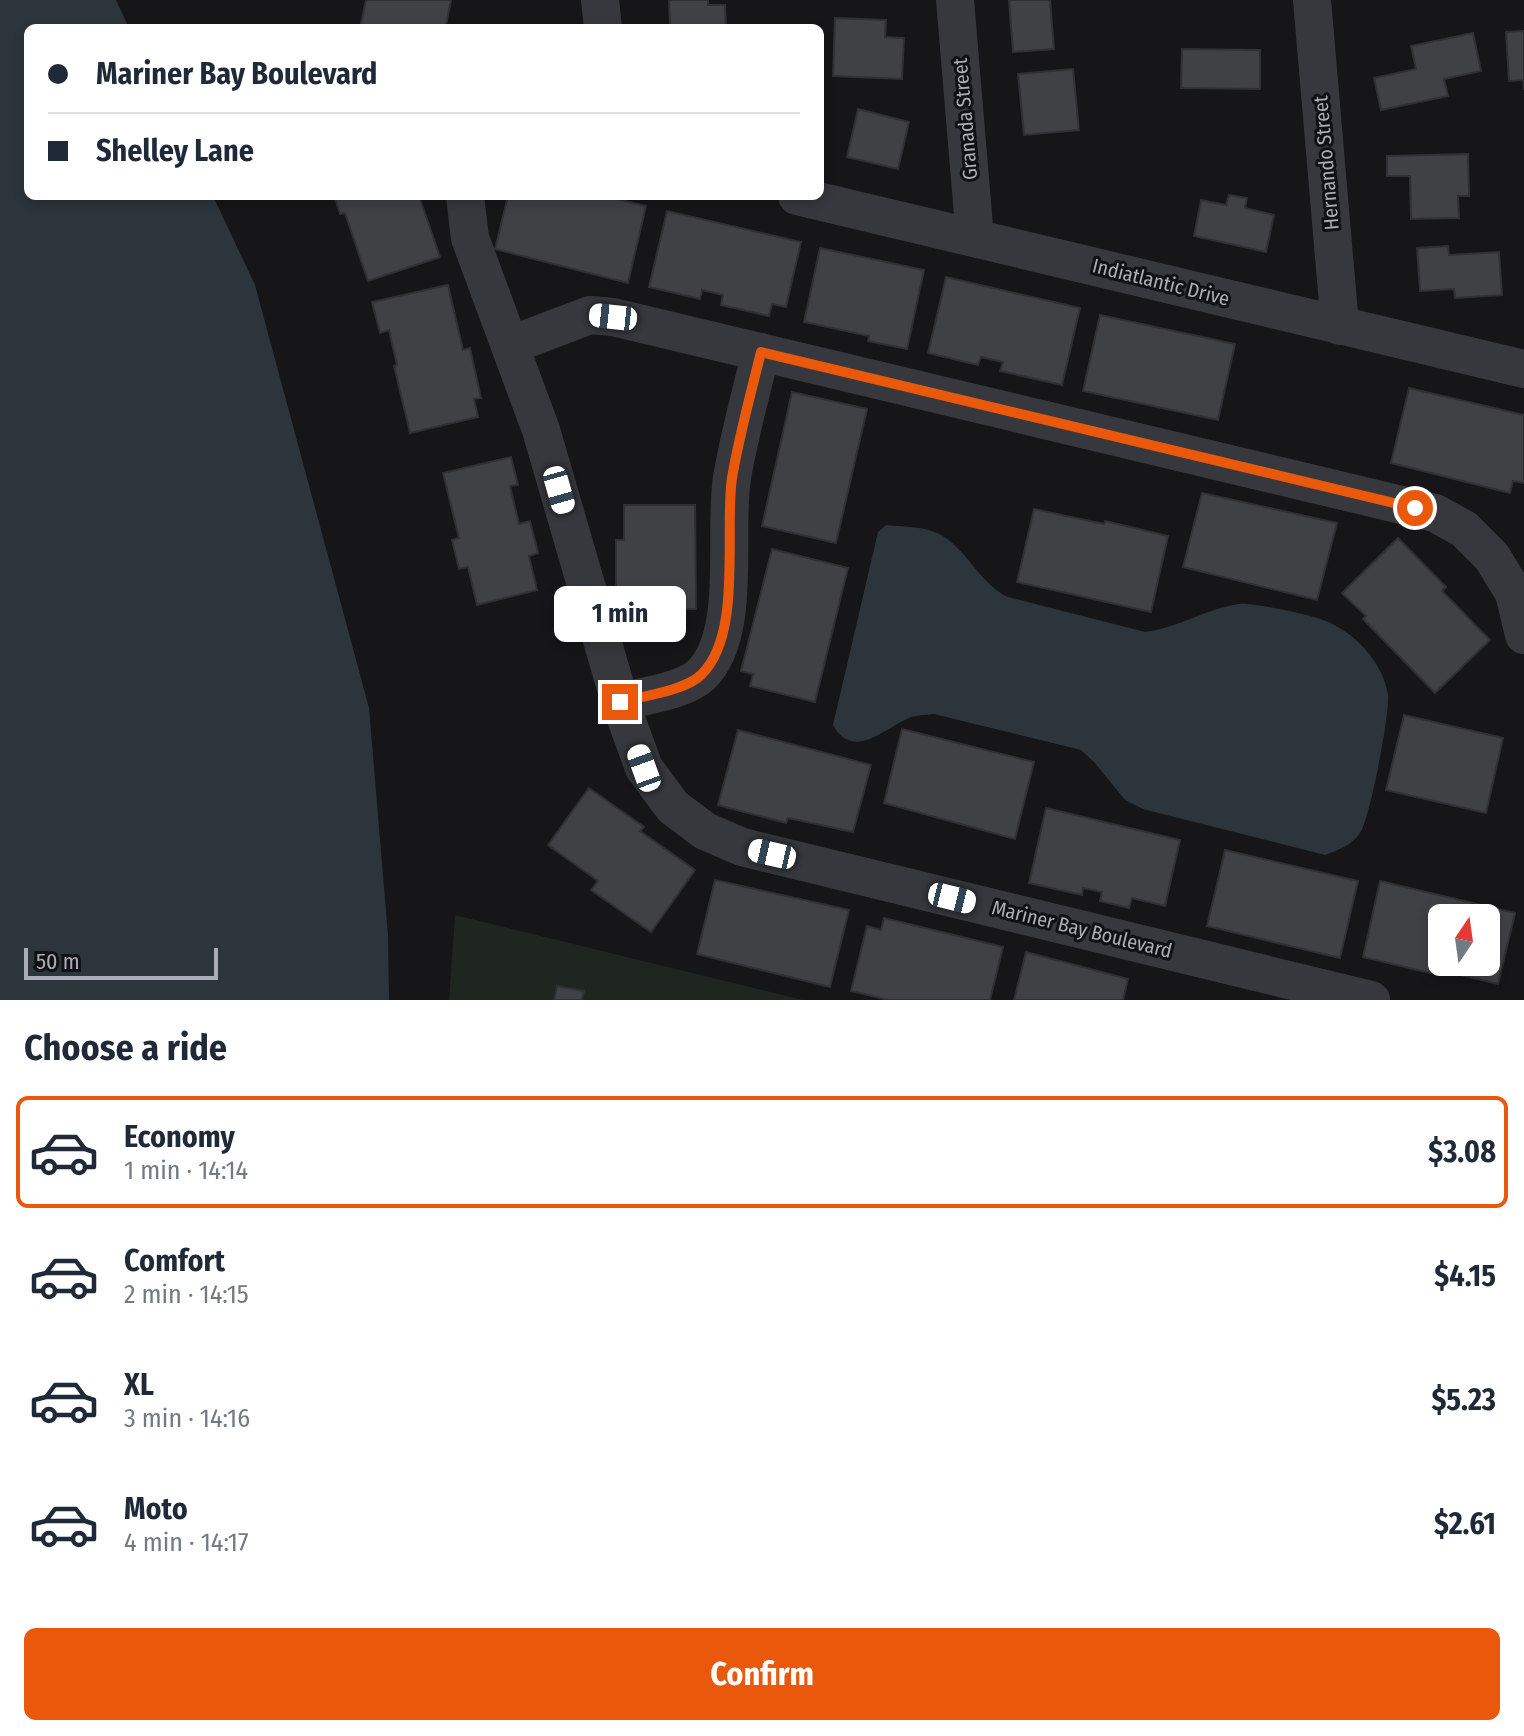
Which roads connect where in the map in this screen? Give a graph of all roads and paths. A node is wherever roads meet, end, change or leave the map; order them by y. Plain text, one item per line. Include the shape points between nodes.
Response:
1 (600, 0) edge
2 (955, 0) edge
3 (1312, 0) edge
4 (603, 24) edge
5 (465, 200) edge
6 (814, 200) edge
7 (975, 238) junction
8 (1340, 326) junction
9 (511, 345) junction
10 (761, 352) junction
11 (1524, 369) edge
12 (1524, 635) edge
13 (620, 702) junction
14 (1371, 1000) edge

1 - 4 street
2 - 7 street, Granada Street
3 - 8 street, Hernando Street
5 - 9 street, Mariner Bay Boulevard via 470,238
6 - 7 street, Indiatlantic Drive
7 - 8 street, Indiatlantic Drive
8 - 11 street, Indiatlantic Drive
9 - 10 street via 590,315
9 - 13 street, Mariner Bay Boulevard
10 - 12 street via 1435,513 1464,529 1492,557 1514,593
10 - 13 street via 732,479 729,583 717,652 688,684
13 - 14 street, Mariner Bay Boulevard via 644,768 673,807 705,831 742,847

